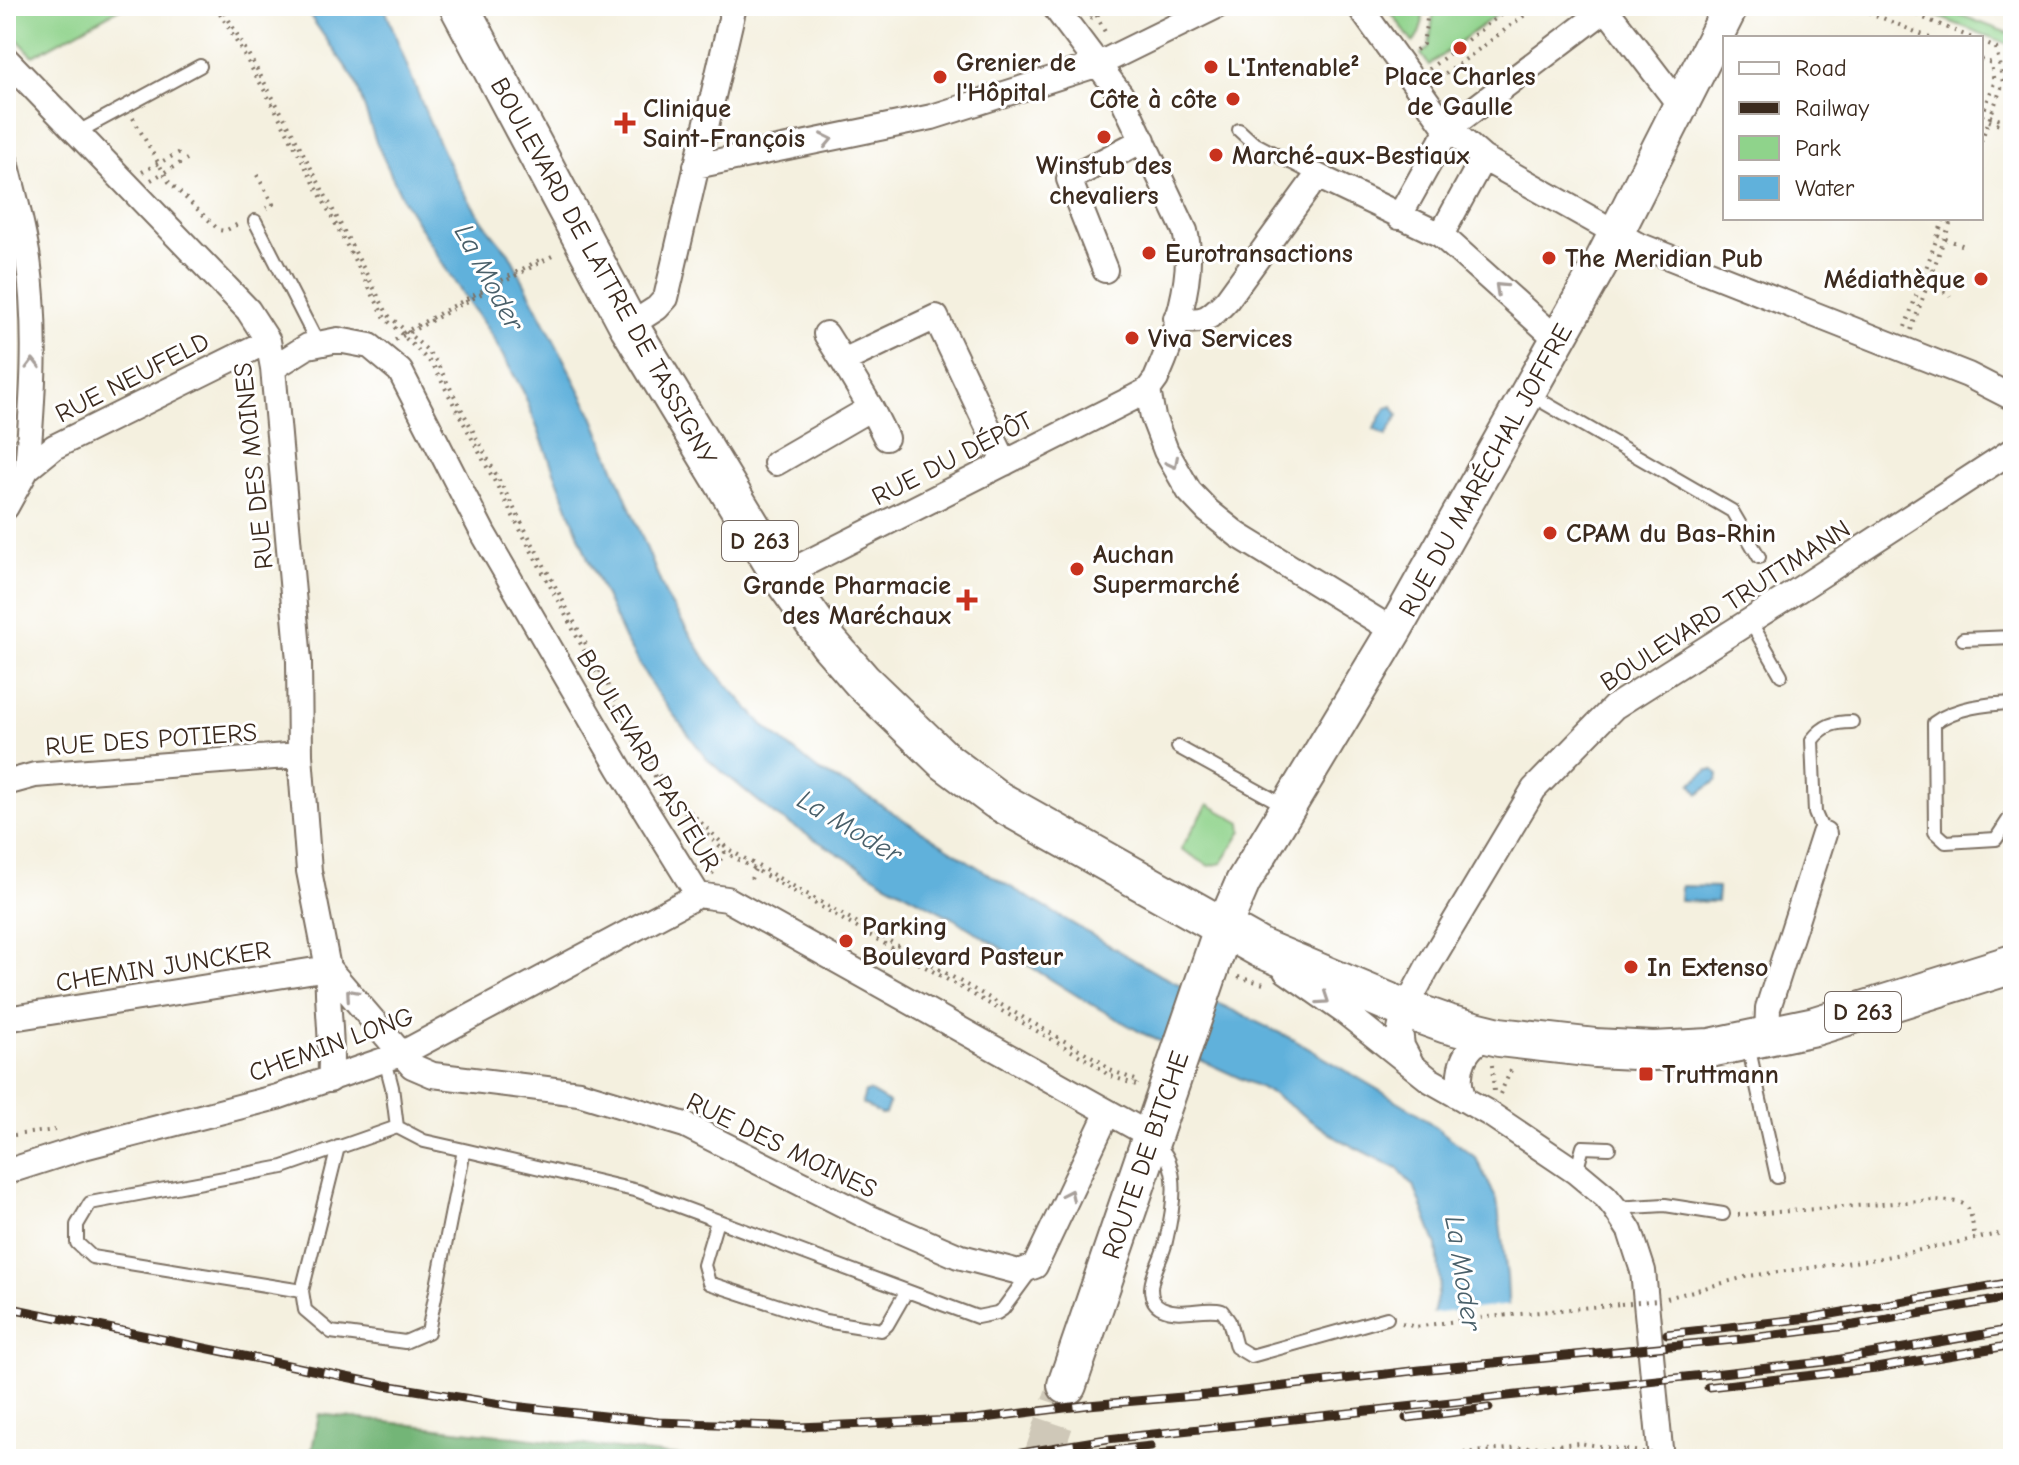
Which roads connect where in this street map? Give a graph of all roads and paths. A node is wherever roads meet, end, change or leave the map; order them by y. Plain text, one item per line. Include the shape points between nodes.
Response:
1 (219, 6) edge
2 (459, 6) edge
3 (734, 6) edge
4 (1054, 6) edge
5 (1117, 6) edge
6 (1217, 6) edge
7 (1359, 6) edge
8 (1429, 6) edge
9 (1512, 6) edge
10 (1537, 6) edge
11 (1731, 6) edge
12 (1854, 6) edge
13 (1895, 6) edge
14 (1093, 8) edge
15 (1608, 8) edge
16 (1096, 14) junction
17 (1084, 22) dead end
18 (1925, 36) edge
19 (1967, 36) edge
20 (1983, 43) edge
21 (1414, 51) dead end
22 (1105, 53) junction
23 (6, 59) edge
24 (1983, 60) edge
25 (200, 66) dead end
26 (1427, 70) dead end
27 (1435, 82) dead end
28 (126, 106) junction
29 (1681, 107) junction
30 (1983, 113) edge
31 (1983, 119) edge
32 (1990, 119) junction
33 (2013, 127) edge
34 (1448, 129) junction
35 (1239, 130) dead end
36 (78, 132) junction
37 (1983, 136) edge
38 (1143, 140) junction
39 (182, 151) dead end
40 (1483, 158) junction
41 (187, 159) dead end
42 (6, 162) edge
43 (158, 164) junction
44 (696, 166) junction
45 (163, 173) junction
46 (137, 175) dead end
47 (257, 175) dead end
48 (1317, 176) junction
49 (145, 183) dead end
50 (259, 215) joint
51 (1399, 217) junction
52 (1943, 220) edge
53 (1951, 220) edge
54 (239, 223) dead end
55 (1616, 233) junction
56 (1441, 235) junction
57 (1938, 236) junction
58 (1945, 239) junction
59 (1967, 247) dead end
60 (554, 254) dead end
61 (1105, 270) dead end
62 (1921, 283) junction
63 (1927, 285) junction
64 (1950, 296) dead end
65 (1176, 318) junction
66 (629, 326) junction
67 (1905, 327) dead end
68 (405, 333) junction
69 (826, 334) dead end
70 (1558, 340) junction
71 (268, 341) junction
72 (317, 342) junction
73 (1903, 351) junction
74 (843, 361) junction
75 (273, 368) junction
76 (1148, 390) junction
77 (1528, 393) junction
78 (2013, 398) edge
79 (871, 408) junction
80 (886, 438) dead end
81 (2013, 450) edge
82 (776, 463) dead end
83 (1005, 463) junction
84 (27, 469) junction
85 (6, 507) edge
86 (1759, 557) dead end
87 (781, 576) junction
88 (1750, 621) junction
89 (1394, 631) junction
90 (2013, 637) edge
91 (1963, 639) dead end
92 (1781, 675) dead end
93 (2013, 703) edge
94 (1852, 722) dead end
95 (1178, 747) dead end
96 (300, 755) junction
97 (6, 783) edge
98 (1287, 807) junction
99 (2013, 813) edge
100 (1824, 834) joint
101 (756, 867) junction
102 (751, 879) dead end
103 (698, 895) junction
104 (1224, 926) junction
105 (1264, 950) junction
106 (2013, 964) edge
107 (328, 968) junction
108 (958, 982) junction
109 (956, 996) dead end
110 (1405, 1009) junction
111 (6, 1019) edge
112 (1499, 1037) junction
113 (1757, 1040) junction
114 (393, 1057) junction
115 (1411, 1063) junction
116 (330, 1080) junction
117 (1156, 1087) junction
118 (1465, 1100) junction
119 (1108, 1112) junction
120 (397, 1127) junction
121 (1151, 1136) junction
122 (338, 1147) junction
123 (1609, 1148) dead end
124 (464, 1150) junction
125 (6, 1172) edge
126 (1576, 1172) junction
127 (1777, 1177) dead end
128 (1615, 1208) junction
129 (1723, 1214) joint
130 (717, 1221) junction
131 (2013, 1231) edge
132 (1975, 1239) junction
133 (1035, 1266) junction
134 (302, 1291) junction
135 (906, 1292) junction
136 (1387, 1318) dead end
137 (1415, 1327) dead end
138 (1067, 1385) tunnel mouth
139 (1667, 1457) edge
140 (1392, 1459) edge

1 - 68 path via 377,304 389,323
2 - 66 main road, BOULEVARD DE LATTRE DE TASSIGNY / D 263
3 - 44 street
4 - 22 street
5 - 16 path
6 - 22 street
7 - 34 street
8 - 21 path via 1423,44
9 - 26 path
10 - 27 path
11 - 29 street, RUE DU MARÉCHAL JOFFRE
12 - 18 path
13 - 19 path
14 - 16 path
15 - 29 street
15 - 34 street
16 - 17 path
16 - 22 path
20 - 32 path via 1996,48 2003,83
22 - 38 street
44 -> 22 street via 908,123
23 - 36 street, RUE DES MOINES
24 - 30 path via 1991,63 1994,83
25 - 28 lane
28 - 36 lane
28 - 43 path
29 - 55 street, RUE DU MARÉCHAL JOFFRE
31 - 32 path
32 - 33 path
32 - 37 path
34 - 40 street
34 - 51 street
35 - 48 lane
36 - 71 street, RUE DES MOINES via 248,310
38 - 61 street via 1069,179
38 - 65 street via 1189,250 1189,272
39 - 43 path
40 - 55 street
40 - 56 street
41 - 45 path
84 -> 42 street, RUE NEUFELD via 34,376 30,275
43 - 45 path
43 - 46 path
44 - 66 street via 666,298
45 - 49 path
45 - 54 path via 219,230
47 - 50 path via 273,204
48 - 51 street
48 - 65 street via 1218,310 1201,322
50 - 72 lane
51 - 56 street
52 - 57 path
53 - 58 path
55 - 70 street, RUE DU MARÉCHAL JOFFRE
55 - 73 street
70 -> 56 street
57 - 58 path
57 - 62 path
58 - 59 path
58 - 63 path
60 - 68 path
62 - 63 path
62 - 67 path
63 - 64 path
63 - 73 path
65 - 76 street via 1162,366
66 - 87 main road, BOULEVARD DE LATTRE DE TASSIGNY / D 263
68 - 101 path via 433,365 656,778 725,852
69 - 74 street
70 - 77 street, RUE DU MARÉCHAL JOFFRE
71 - 75 street, RUE DES MOINES
71 - 84 street, RUE NEUFELD via 54,447
72 - 75 street
72 - 103 street, BOULEVARD PASTEUR via 360,342 400,371 483,533
73 - 78 street
74 - 79 street
74 - 83 street via 936,317
75 - 96 street, RUE DES MOINES via 299,661
76 - 83 street, RUE DU DÉPÔT
76 -> 89 street via 1166,451 1189,491 1208,511
77 - 86 lane via 1732,511
77 - 89 street, RUE DU MARÉCHAL JOFFRE
79 - 80 street
79 - 82 street
81 - 88 street, BOULEVARD TRUTTMANN
83 - 87 street, RUE DU DÉPÔT
84 - 85 street, RUE NEUFELD
87 - 104 main road, BOULEVARD DE LATTRE DE TASSIGNY / D 263 via 854,672 945,761 1010,808
88 - 92 lane
88 - 110 street, BOULEVARD TRUTTMANN via 1614,707 1534,789
89 - 98 street, RUE DU MARÉCHAL JOFFRE
90 - 91 lane
93 - 99 lane via 1947,713 1934,723 1935,832 1946,842 1996,839
94 - 100 lane via 1834,722 1812,740 1815,813
95 - 98 lane
96 - 97 street, RUE DES POTIERS via 35,775
96 - 107 street, RUE DES MOINES via 309,871
98 - 104 street, RUE DU MARÉCHAL JOFFRE via 1241,885
100 - 113 street
101 - 102 path
101 - 108 path
103 - 114 street, CHEMIN LONG
103 - 119 street, BOULEVARD PASTEUR via 727,899
104 - 105 main road, BOULEVARD DE LATTRE DE TASSIGNY
104 - 117 main road, ROUTE DE BITCHE
105 - 110 main road, BOULEVARD DE LATTRE DE TASSIGNY
105 -> 115 street
106 - 113 main road, D 263
107 - 111 street, CHEMIN JUNCKER
114 -> 107 street, RUE DES MOINES
107 - 116 street, RUE DES MOINES
108 - 109 path
108 - 117 path via 1110,1070
108 - 117 path via 1108,1075
110 - 112 main road, BOULEVARD DE LATTRE DE TASSIGNY / D 263
110 - 115 street via 1400,1035
112 - 113 main road, D 263 via 1654,1051
112 - 118 street via 1480,1040 1466,1057 1458,1080
113 - 127 lane
114 - 116 street, CHEMIN LONG
114 - 120 lane
114 - 133 street, RUE DES MOINES via 433,1075 579,1093 685,1125 958,1256 1019,1272
115 - 118 street
116 - 125 street, CHEMIN LONG
117 - 121 main road, ROUTE DE BITCHE
118 - 126 street
119 - 121 street, BOULEVARD PASTEUR
133 -> 119 street
120 - 122 lane
120 - 124 lane via 424,1141
121 - 136 lane via 1172,1169 1166,1242 1151,1285 1157,1305 1165,1310 1222,1311 1236,1347 1251,1356
121 - 138 main road, ROUTE DE BITCHE
122 - 134 lane
122 - 134 lane via 283,1167 90,1203 77,1225 77,1243 92,1257
123 - 126 lane via 1583,1147
124 - 130 lane via 638,1191
124 - 134 lane via 428,1332 405,1342 331,1332 305,1310
126 - 128 street
128 - 129 lane via 1665,1205
128 - 139 street via 1630,1231 1643,1271
129 - 132 path via 1962,1202 1970,1209
130 - 135 lane
130 - 135 lane via 704,1265 709,1283 825,1321 881,1330
131 - 132 path
132 - 137 path, bridge via 1749,1276 1658,1300
133 - 135 lane via 1008,1304 989,1316 967,1315
139 - 140 path, bridge via 1579,1443

